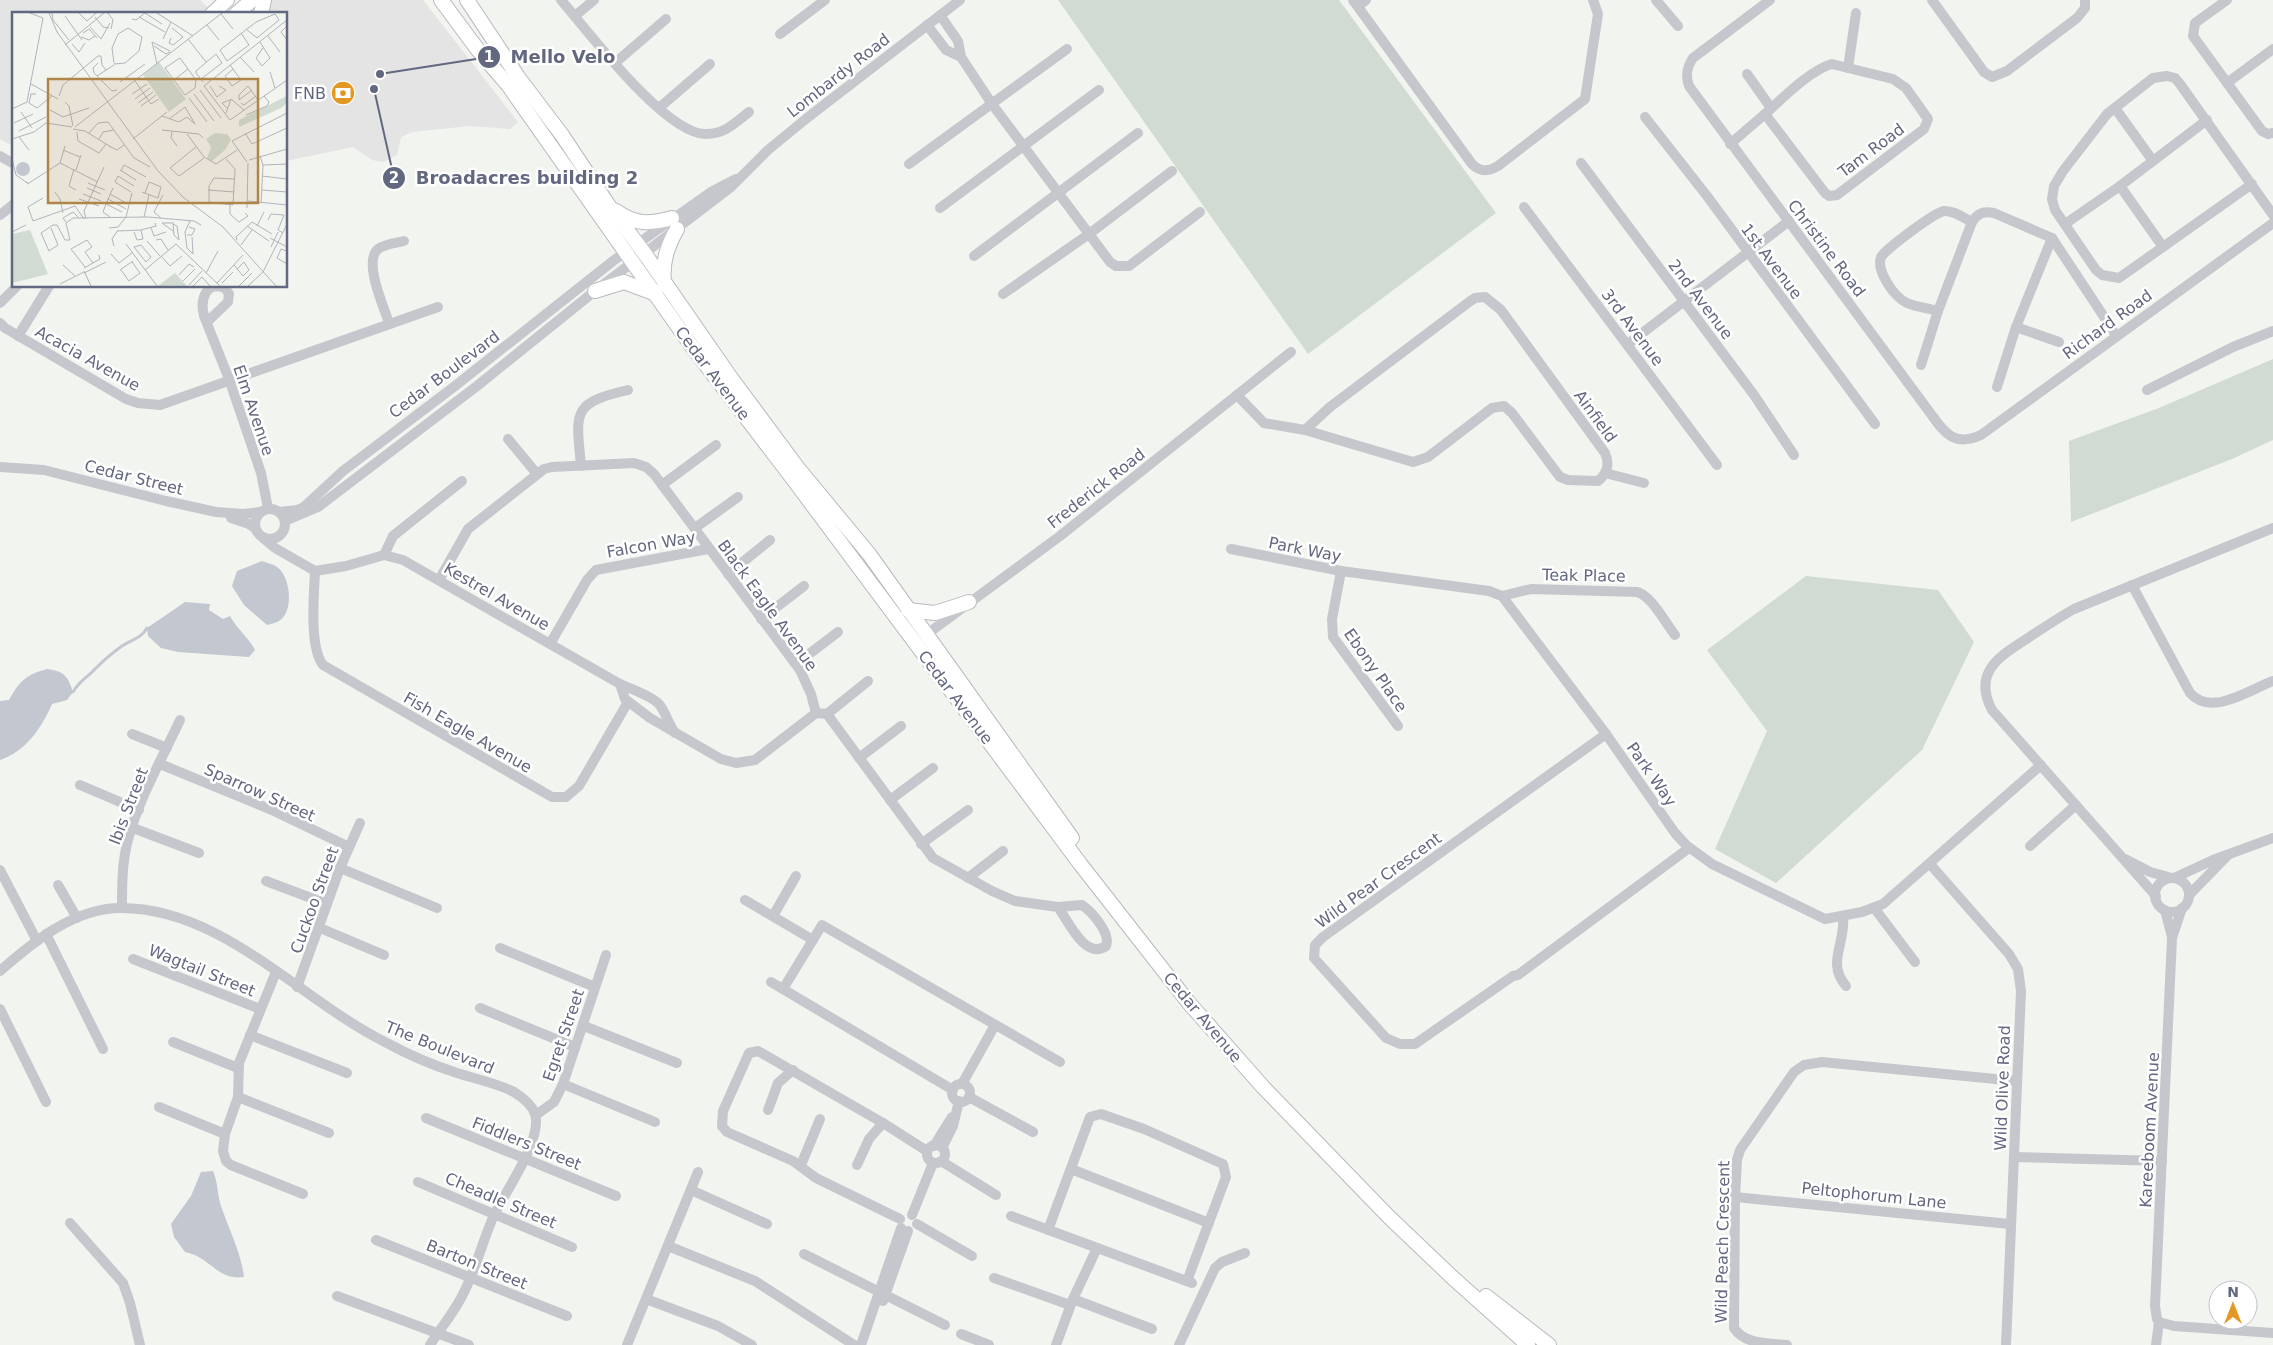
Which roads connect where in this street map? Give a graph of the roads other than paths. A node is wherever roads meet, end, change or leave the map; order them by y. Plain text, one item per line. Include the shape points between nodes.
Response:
1 (227, 0) edge
2 (252, 0) edge
3 (441, 0) edge
4 (466, 0) edge
5 (560, 0) edge
6 (594, 0) edge
7 (825, 0) edge
8 (960, 0) edge
9 (1594, 0) edge
10 (1656, 0) edge
11 (1770, 0) edge
12 (1932, 0) edge
13 (2085, 0) edge
14 (2227, 0) edge
15 (1359, 2) edge
16 (214, 12) edge
17 (238, 12) edge
18 (1856, 14) dead end
19 (575, 16) junction
20 (940, 16) junction
21 (666, 19) dead end
22 (927, 25) junction
23 (1678, 26) dead end
24 (780, 34) dead end
25 (1067, 49) dead end
26 (2273, 49) edge
27 (961, 57) junction
28 (616, 63) junction
29 (710, 64) dead end
30 (1848, 68) junction
31 (1747, 74) dead end
32 (2227, 83) junction
33 (1099, 90) dead end
34 (992, 104) junction
35 (659, 108) junction
36 (2115, 108) junction
37 (1768, 111) junction
38 (749, 112) dead end
39 (1645, 117) dead end
40 (2207, 120) junction
41 (1138, 133) dead end
42 (2273, 133) edge
43 (1730, 144) junction
44 (1023, 146) junction
45 (0, 156) edge
46 (2153, 161) junction
47 (12, 163) edge
48 (1581, 163) dead end
49 (909, 164) dead end
50 (1172, 171) dead end
51 (2252, 184) junction
52 (2120, 186) junction
53 (1059, 192) junction
54 (12, 206) edge
55 (609, 206) junction
56 (1524, 207) dead end
57 (940, 208) dead end
58 (1200, 212) dead end
59 (0, 215) edge
60 (2273, 215) edge
61 (1789, 221) junction
62 (1972, 222) junction
63 (2273, 223) edge
64 (674, 224) junction
65 (2065, 224) junction
66 (1089, 234) junction
67 (2052, 238) junction
68 (404, 241) dead end
69 (2163, 247) junction
70 (636, 253) junction
71 (1749, 253) junction
72 (974, 256) dead end
73 (15, 288) edge
74 (48, 288) edge
75 (225, 288) edge
76 (661, 289) junction
77 (203, 290) edge
78 (596, 291) junction
79 (1003, 294) dead end
80 (1683, 301) junction
81 (0, 303) edge
82 (438, 306) dead end
83 (1938, 311) junction
84 (207, 322) junction
85 (0, 323) edge
86 (389, 323) junction
87 (2016, 327) junction
88 (2273, 331) edge
89 (2116, 335) junction
90 (18, 336) junction
91 (2059, 342) dead end
92 (1628, 344) junction
93 (1291, 352) dead end
94 (1921, 365) dead end
95 (229, 379) junction
96 (1997, 387) dead end
97 (628, 390) dead end
98 (2147, 390) dead end
99 (1236, 395) junction
100 (1875, 424) dead end
101 (1305, 430) junction
102 (383, 439) junction
103 (508, 439) dead end
104 (1956, 439) joint
105 (716, 444) dead end
106 (392, 451) junction
107 (1794, 455) dead end
108 (1717, 465) dead end
109 (0, 466) edge
110 (581, 466) junction
111 (0, 473) edge
112 (1605, 473) junction
113 (536, 474) junction
114 (462, 481) dead end
115 (1644, 483) dead end
116 (662, 485) junction
117 (104, 487) junction
118 (738, 497) dead end
119 (264, 510) junction
120 (279, 512) junction
121 (284, 521) junction
122 (255, 528) junction
123 (695, 528) junction
124 (2273, 528) edge
125 (278, 536) junction
126 (263, 538) junction
127 (770, 540) dead end
128 (708, 549) junction
129 (1232, 550) dead end
130 (284, 552) junction
131 (384, 555) junction
132 (314, 571) junction
133 (1341, 571) junction
134 (728, 574) junction
135 (439, 580) junction
136 (2132, 585) junction
137 (804, 586) dead end
138 (1502, 596) junction
139 (969, 602) junction
140 (908, 610) junction
141 (761, 619) junction
142 (838, 632) dead end
143 (1674, 636) dead end
144 (920, 639) junction
145 (550, 644) junction
146 (796, 664) junction
147 (868, 681) dead end
148 (2273, 681) edge
149 (620, 684) junction
150 (628, 702) junction
151 (821, 713) junction
152 (180, 720) dead end
153 (901, 726) dead end
154 (1398, 726) dead end
155 (675, 733) junction
156 (132, 734) dead end
157 (1606, 734) junction
158 (167, 748) junction
159 (859, 758) junction
160 (160, 764) junction
161 (2041, 765) junction
162 (933, 768) dead end
163 (80, 785) dead end
164 (890, 800) junction
165 (2076, 805) junction
166 (139, 810) junction
167 (968, 810) dead end
168 (360, 823) dead end
169 (133, 828) junction
170 (2273, 838) edge
171 (921, 844) junction
172 (2030, 846) dead end
173 (349, 847) junction
174 (1689, 848) junction
175 (1003, 851) dead end
176 (199, 853) dead end
177 (2227, 856) junction
178 (2124, 859) junction
179 (1930, 864) junction
180 (340, 868) junction
181 (0, 870) edge
182 (796, 876) dead end
183 (968, 878) junction
184 (2173, 878) junction
185 (266, 881) dead end
186 (58, 886) dead end
187 (2189, 895) junction
188 (2156, 896) junction
189 (745, 900) dead end
190 (327, 904) junction
191 (1058, 907) junction
192 (122, 908) junction
193 (437, 908) dead end
194 (2182, 908) junction
195 (1875, 909) junction
196 (2165, 910) junction
197 (773, 916) junction
198 (1843, 917) junction
199 (77, 918) junction
200 (320, 928) junction
201 (46, 934) junction
202 (2172, 938) junction
203 (813, 940) junction
204 (36, 941) junction
205 (500, 948) dead end
206 (384, 955) dead end
207 (606, 955) dead end
208 (133, 959) dead end
209 (1915, 962) dead end
210 (0, 971) edge
211 (276, 972) junction
212 (771, 982) dead end
213 (1846, 986) dead end
214 (595, 987) junction
215 (297, 988) junction
216 (783, 989) junction
217 (480, 1008) dead end
218 (260, 1009) junction
219 (0, 1010) edge
220 (995, 1025) junction
221 (584, 1026) junction
222 (250, 1035) junction
223 (173, 1042) dead end
224 (576, 1046) junction
225 (103, 1048) dead end
226 (1060, 1062) dead end
227 (677, 1063) dead end
228 (238, 1068) junction
229 (793, 1070) junction
230 (347, 1073) dead end
231 (2016, 1081) junction
232 (562, 1084) junction
233 (962, 1084) junction
234 (953, 1090) junction
235 (238, 1097) junction
236 (969, 1097) junction
237 (46, 1102) dead end
238 (959, 1102) junction
239 (159, 1107) dead end
240 (768, 1110) dead end
241 (536, 1115) junction
242 (426, 1118) dead end
243 (820, 1119) dead end
244 (654, 1122) dead end
245 (883, 1123) junction
246 (1034, 1132) dead end
247 (329, 1133) dead end
248 (226, 1134) junction
249 (934, 1148) junction
250 (2014, 1157) junction
251 (525, 1158) junction
252 (2162, 1161) junction
253 (937, 1162) junction
254 (801, 1165) junction
255 (857, 1165) dead end
256 (1071, 1169) junction
257 (698, 1172) dead end
258 (418, 1182) dead end
259 (691, 1190) junction
260 (303, 1194) dead end
261 (996, 1195) dead end
262 (616, 1196) dead end
263 (1735, 1197) junction
264 (495, 1213) junction
265 (1011, 1216) dead end
266 (914, 1219) junction
267 (70, 1223) dead end
268 (1209, 1223) junction
269 (767, 1224) dead end
270 (2010, 1224) junction
271 (903, 1226) junction
272 (1048, 1230) junction
273 (376, 1240) dead end
274 (668, 1246) junction
275 (572, 1247) dead end
276 (1097, 1248) junction
277 (1245, 1253) dead end
278 (804, 1254) dead end
279 (972, 1256) dead end
280 (994, 1278) dead end
281 (471, 1279) junction
282 (882, 1294) junction
283 (338, 1296) dead end
284 (646, 1299) junction
285 (1071, 1302) junction
286 (567, 1316) dead end
287 (2159, 1322) junction
288 (945, 1325) dead end
289 (1152, 1329) dead end
290 (438, 1333) junction
291 (2273, 1333) edge
292 (961, 1334) dead end
293 (140, 1345) edge
294 (430, 1345) edge
295 (469, 1345) edge
296 (627, 1345) edge
297 (752, 1345) edge
298 (854, 1345) edge
299 (861, 1345) edge
300 (867, 1345) edge
301 (989, 1345) edge
302 (1056, 1345) edge
303 (1179, 1345) edge
304 (1528, 1345) edge
305 (1549, 1345) edge
306 (1787, 1345) edge
307 (2006, 1345) edge
308 (2156, 1345) edge

1 - 16 main road
2 - 17 main road
3 - 70 main road, Cedar Avenue via 508,85 583,194
4 - 55 main road, Cedar Avenue
5 - 19 street
6 - 19 street
7 - 24 street
8 - 20 street, Lombardy Road
9 - 15 street via 1598,14 1585,99 1498,166 1486,171 1472,164 1407,77
10 - 23 street
11 - 43 street, Christine Road via 1700,53 1688,68 1689,86
12 - 13 street via 1984,72 1995,77 2077,18 2085,8
14 - 32 street via 2195,23 2192,33
18 - 30 street
19 - 28 street
20 - 22 street, Lombardy Road
20 - 27 street via 958,41
21 - 28 street
22 - 27 street via 946,50
22 - 64 street, Lombardy Road via 807,118 739,178 711,192
25 - 34 street
26 - 32 street
27 - 34 street
28 - 35 street
29 - 35 street
30 - 37 street, Tam Road via 1832,64 1825,66
30 - 37 street, Tam Road via 1902,83 1928,119 1924,130 1837,195 1825,193
31 - 37 street, Tam Road
32 - 42 street via 2262,131
33 - 44 street
34 - 44 street
34 - 49 street
35 - 38 street via 695,133 718,133
36 - 40 street via 2153,78 2167,76 2175,78
36 - 46 street
36 - 65 street via 2054,186 2052,200
37 - 43 street, Tam Road
39 - 71 street, 1st Avenue
40 - 46 street
40 - 51 street
41 - 53 street
43 - 61 street, Christine Road
44 - 53 street
44 - 57 street
45 - 47 street
46 - 52 street
48 - 80 street, 2nd Avenue
50 - 66 street
51 - 60 street
51 - 69 street
52 - 65 street
52 - 69 street
53 - 66 street
53 - 72 street
54 - 59 street
55 - 64 main road via 626,218 643,223
55 - 70 main road, Cedar Avenue
56 - 92 street, 3rd Avenue
58 - 66 street via 1129,266 1116,266 1110,262
61 - 71 street
61 - 104 street, Christine Road via 1945,432
62 - 67 street via 1981,213 1994,213
62 - 83 street
62 - 83 street via 1942,211 1881,257 1880,270 1900,299
63 - 89 street, Richard Road
64 - 70 street, Lombardy Road
64 - 76 main road via 663,263
65 - 69 street via 2099,273 2115,278 2127,274
66 - 79 street
67 - 87 street
67 - 89 street
68 - 86 street via 380,248 373,258 374,278
70 - 76 main road, Cedar Avenue
70 - 78 street, Cedar Boulevard
70 - 102 street, Cedar Boulevard
71 - 80 street
71 - 100 street, 1st Avenue
73 - 81 street
74 - 90 street, Acacia Avenue
75 - 84 street, Elm Avenue via 229,294 228,302
76 - 78 main road via 624,282
76 - 140 main road, Cedar Avenue via 869,554
76 - 144 main road, Cedar Avenue via 693,348
77 - 84 street, Elm Avenue via 201,304
78 - 106 street, Cedar Boulevard
80 - 92 street
80 - 107 street, 2nd Avenue via 1754,395
82 - 86 street, Acacia Avenue
83 - 94 street
84 - 95 street, Elm Avenue
85 - 90 street, Acacia Avenue
86 - 95 street, Acacia Avenue
87 - 91 street
87 - 96 street
88 - 98 street
89 - 104 street, Richard Road via 1981,435 1967,440
90 - 95 street, Acacia Avenue via 116,394 138,403 169,403
92 - 108 street, 3rd Avenue
93 - 99 street, Frederick Road
95 - 119 street, Elm Avenue via 261,473
97 - 110 street via 595,399 580,412 577,427
99 - 101 street via 1262,422
99 - 139 street, Frederick Road via 1060,536
101 - 112 street via 1417,462 1492,408 1504,406 1560,477 1591,482 1598,481
101 - 112 street, Ainfield via 1330,407 1469,302 1485,297 1501,310 1605,453 1608,464
102 - 106 street
102 - 120 street, Cedar Boulevard via 304,507
103 - 113 street
105 - 116 street
106 - 121 street, Cedar Boulevard via 318,507
109 - 117 street, Cedar Street via 44,470
110 - 113 street, Black Eagle Avenue via 549,468
110 - 116 street, Black Eagle Avenue via 640,464 650,470
111 - 117 street, Cedar Street via 39,473
112 - 115 street
113 - 135 street, Black Eagle Avenue via 466,532
114 - 131 street via 393,536
116 - 123 street, Black Eagle Avenue
117 - 119 street, Cedar Street via 216,512 243,514
117 - 122 street, Cedar Street via 154,503 236,519
118 - 123 street
119 - 120 street, Cedar Street
119 - 122 street via 254,522
120 - 121 street
121 - 125 street
122 - 126 street, Cedar Street
123 - 128 street, Black Eagle Avenue
124 - 136 street
125 - 126 street
125 - 130 street
126 - 130 street
127 - 134 street
128 - 134 street, Black Eagle Avenue
128 - 145 street, Falcon Way via 596,570 586,580
129 - 133 street, Park Way
130 - 132 street
131 - 132 street
131 - 135 street, Kestrel Avenue via 403,560
132 - 150 street, Fish Eagle Avenue via 315,637 323,665 552,797 566,797 579,786
133 - 138 street, Park Way via 1489,591
133 - 154 street, Ebony Place via 1332,619 1333,637
134 - 141 street, Black Eagle Avenue
135 - 145 street, Kestrel Avenue
136 - 148 street via 2190,692 2198,700 2218,702
136 - 161 street via 2074,609 1998,658 1991,667 1985,684 1986,698 1992,710
137 - 141 street
138 - 143 street, Teak Place via 1531,589 1637,592 1650,601
138 - 157 street, Park Way
139 - 140 main road via 935,613
139 - 144 street, Frederick Road
140 - 144 main road, Cedar Avenue
141 - 146 street, Black Eagle Avenue
142 - 146 street
144 - 304 main road, Cedar Avenue via 1081,864 1189,1003 1269,1093 1388,1217
144 - 305 main road, Cedar Avenue via 1031,777 1118,904 1244,1054 1390,1209 1471,1285
145 - 149 street, Kestrel Avenue
146 - 151 street, Black Eagle Avenue
147 - 151 street
149 - 150 street
149 - 155 street, Kestrel Avenue via 659,704
150 - 155 street
151 - 155 street via 760,757 745,763 725,761
151 - 159 street, Black Eagle Avenue
152 - 158 street, Ibis Street
153 - 159 street
156 - 158 street
157 - 174 street, Park Way via 1674,833
157 - 174 street, Wild Pear Crescent via 1323,937 1315,945 1313,954 1317,962 1386,1038 1408,1045 1422,1040
158 - 160 street, Ibis Street
159 - 164 street, Black Eagle Avenue
160 - 166 street, Ibis Street
160 - 173 street, Sparrow Street via 272,810
161 - 165 street
161 - 179 street, Park Way
162 - 164 street
163 - 166 street
164 - 171 street, Black Eagle Avenue
165 - 172 street
165 - 178 street
166 - 169 street, Ibis Street
167 - 171 street
168 - 173 street, Cuckoo Street
169 - 176 street
169 - 192 street, Ibis Street via 123,866
170 - 177 street
171 - 183 street, Black Eagle Avenue via 933,858
173 - 180 street, Cuckoo Street
174 - 198 street, Park Way via 1701,858 1811,913 1826,919
175 - 183 street
177 - 184 street
177 - 187 street
178 - 184 street via 2150,872
178 - 188 street
179 - 195 street, Park Way
179 - 231 street, Wild Olive Road via 2009,954 2018,969 2021,991
180 - 190 street, Cuckoo Street
180 - 193 street
181 - 204 street
182 - 197 street
183 - 191 street, Black Eagle Avenue via 1015,901
184 - 187 street via 2187,886
184 - 188 street via 2158,886
185 - 190 street
186 - 199 street
187 - 194 street
188 - 196 street via 2158,904
189 - 197 street
190 - 200 street, Cuckoo Street
191 - 191 street, Black Eagle Avenue via 1084,907 1105,934 1106,946 1097,950 1089,948
192 - 199 street, The Boulevard
192 - 211 street, The Boulevard via 162,913 202,926
194 - 196 street
194 - 202 street, Kareeboom Avenue
195 - 198 street, Park Way
195 - 209 street
196 - 202 street, Kareeboom Avenue
197 - 203 street
198 - 213 street via 1844,934 1836,962 1837,972
199 - 201 street, The Boulevard
200 - 206 street
200 - 215 street, Cuckoo Street
201 - 204 street, The Boulevard
201 - 225 street
202 - 252 street, Kareeboom Avenue
203 - 216 street
203 - 220 street via 822,925
204 - 210 street, The Boulevard
205 - 214 street
207 - 214 street, Egret Street
208 - 218 street, Wagtail Street
211 - 215 street, The Boulevard
211 - 218 street
212 - 216 street
214 - 221 street, Egret Street
215 - 241 street, The Boulevard via 343,1020 392,1046 453,1072 513,1091 529,1104
216 - 234 street
217 - 224 street
218 - 222 street
219 - 237 street
220 - 226 street
220 - 233 street
221 - 224 street, Egret Street
221 - 227 street
222 - 228 street
222 - 230 street
223 - 228 street
224 - 232 street, Egret Street
228 - 235 street
229 - 240 street via 778,1083
229 - 245 street
229 - 254 street via 758,1051 749,1053 721,1119 727,1132
231 - 250 street, Wild Olive Road
231 - 263 street, Wild Peach Crescent via 1822,1062 1804,1065 1794,1072 1740,1150
232 - 241 street, Egret Street via 551,1106
232 - 244 street
233 - 234 street
233 - 236 street via 969,1089
234 - 238 street via 953,1096
235 - 247 street
235 - 248 street
236 - 238 street
236 - 246 street
238 - 249 street
239 - 248 street
241 - 251 street via 533,1137
242 - 251 street, Fiddlers Street
243 - 254 street
245 - 249 street
245 - 255 street via 869,1139
248 - 260 street via 223,1151 226,1161
249 - 253 street via 927,1157
249 - 253 street via 944,1153
250 - 252 street
250 - 270 street, Wild Olive Road
251 - 262 street, Fiddlers Street
251 - 264 street
252 - 287 street, Kareeboom Avenue via 2155,1306
253 - 261 street
253 - 266 street
254 - 271 street via 816,1178
256 - 268 street
256 - 268 street via 1090,1117 1101,1114 1144,1129 1223,1164 1226,1177
256 - 272 street
257 - 259 street
258 - 264 street, Cheadle Street
259 - 269 street
259 - 274 street
263 - 270 street, Peltophorum Lane
263 - 306 street, Wild Peach Crescent via 1734,1328 1752,1342
264 - 275 street, Cheadle Street
264 - 281 street
265 - 272 street
266 - 271 street via 914,1229
266 - 271 street via 906,1214
266 - 279 street
267 - 293 street via 123,1283
268 - 276 street via 1190,1282
270 - 307 street, Wild Olive Road
271 - 282 street
272 - 276 street
273 - 281 street, Barton Street
274 - 284 street
274 - 298 street via 760,1283
276 - 285 street
277 - 303 street via 1227,1259 1215,1268
278 - 282 street
280 - 285 street
281 - 286 street, Barton Street
281 - 290 street
282 - 288 street
282 - 299 street
282 - 300 street
283 - 290 street
284 - 296 street
284 - 297 street via 725,1329
285 - 289 street
285 - 302 street
287 - 291 street via 2174,1326
287 - 308 street, Kareeboom Avenue
290 - 294 street
290 - 295 street
292 - 301 street

